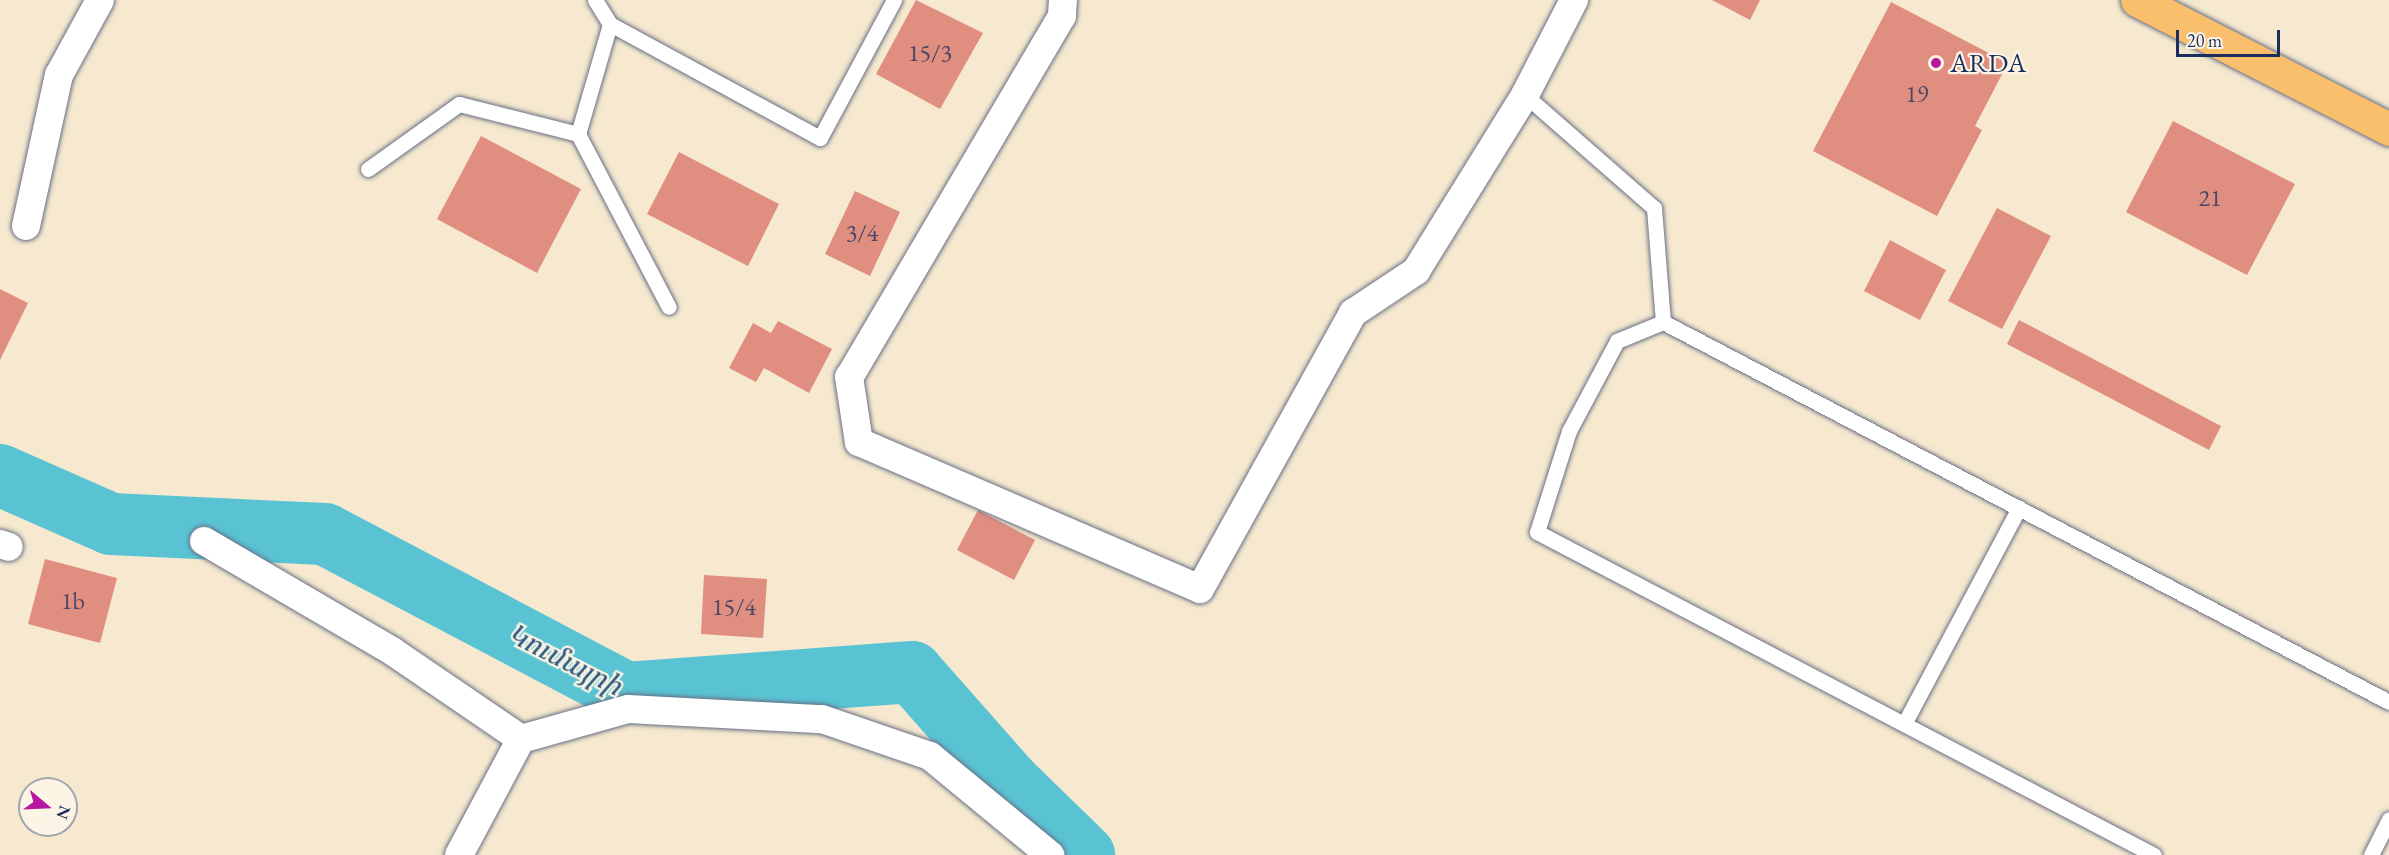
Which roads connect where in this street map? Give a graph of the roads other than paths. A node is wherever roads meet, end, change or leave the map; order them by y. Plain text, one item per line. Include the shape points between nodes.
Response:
1 (99, 0) edge
2 (595, 0) edge
3 (894, 0) edge
4 (1063, 0) edge
5 (1574, 0) edge
6 (2137, 0) edge
7 (610, 24) junction
8 (1526, 95) junction
9 (2389, 129) edge
10 (578, 134) junction
11 (368, 169) dead end
12 (26, 226) dead end
13 (669, 307) dead end
14 (1663, 322) junction
15 (2019, 508) junction
16 (204, 541) dead end
17 (2389, 702) edge
18 (1904, 724) junction
19 (521, 740) junction
20 (2389, 819) edge
21 (459, 855) edge
22 (1050, 855) edge
23 (2154, 855) edge
24 (2371, 855) edge

1 - 12 street via 59,75
2 - 7 lane
3 - 7 lane via 820,138
4 - 8 street via 1062,16 849,377 859,442 1200,589 1353,313 1416,272
5 - 8 street
6 - 9 main road
7 - 10 lane
8 - 14 lane via 1654,208
10 - 11 lane via 459,104
10 - 13 lane
14 - 15 lane
14 - 18 lane via 1617,341 1569,431 1537,532
15 - 17 lane
15 - 18 lane
16 - 19 street via 392,651
18 - 23 lane
19 - 21 street
19 - 22 street via 628,709 822,719 930,756
20 - 24 lane

